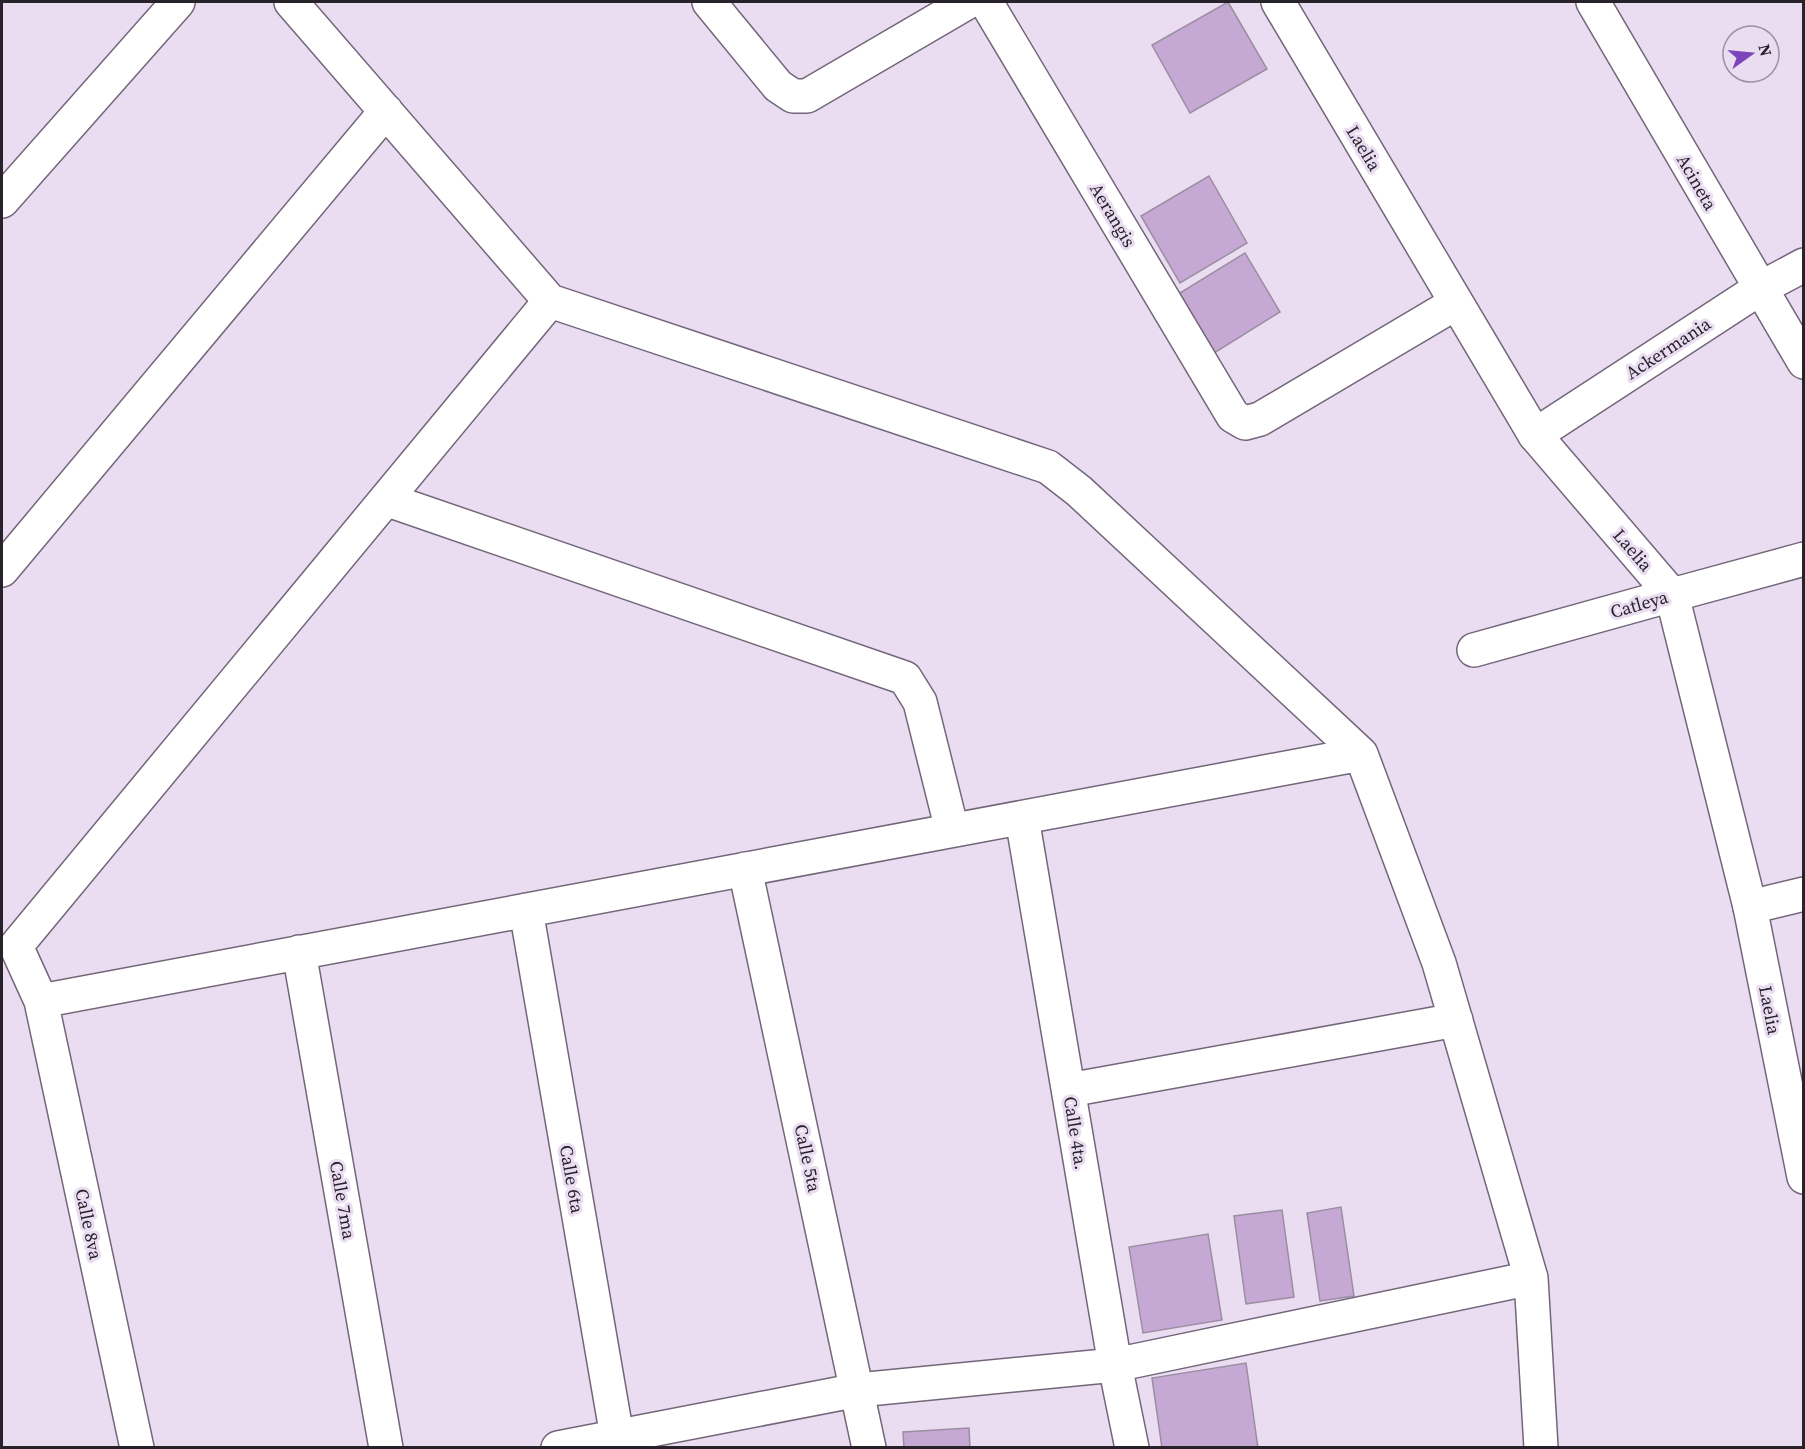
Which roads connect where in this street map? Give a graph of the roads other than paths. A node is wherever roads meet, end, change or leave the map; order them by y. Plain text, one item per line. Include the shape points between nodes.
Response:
1 (178, 2) edge
2 (291, 2) edge
3 (709, 2) edge
4 (968, 2) edge
5 (986, 2) edge
6 (1278, 2) edge
7 (1593, 2) edge
8 (386, 111) junction
9 (2, 201) edge
10 (1803, 264) edge
11 (1759, 289) junction
12 (550, 301) junction
13 (1456, 303) junction
14 (1803, 362) edge
15 (1535, 435) junction
16 (388, 500) junction
17 (1803, 559) edge
18 (2, 570) edge
19 (1672, 595) junction
20 (1474, 650) dead end
21 (1361, 754) junction
22 (1022, 818) junction
23 (952, 830) junction
24 (745, 869) junction
25 (1803, 894) edge
26 (1749, 908) junction
27 (526, 910) junction
28 (6, 944) edge
29 (299, 952) junction
30 (41, 1001) junction
31 (1456, 1020) junction
32 (1069, 1090) junction
33 (1803, 1177) edge
34 (1531, 1278) junction
35 (1115, 1365) junction
36 (858, 1390) junction
37 (618, 1441) edge
38 (137, 1448) edge
39 (386, 1448) edge
40 (558, 1448) edge
41 (869, 1448) edge
42 (1132, 1448) edge
43 (1541, 1448) edge

1 - 9 street
2 - 8 street
3 - 4 street via 778,86 793,96 807,96
5 - 13 street, Aerangis via 1233,416 1245,423 1260,419
6 - 13 street, Laelia
7 - 11 street, Acineta
8 - 12 street
8 - 18 street
10 - 11 street, Ackermania
11 - 14 street, Acineta
11 - 15 street, Ackermania
12 - 16 street
12 - 21 street via 1048,467 1079,491
13 - 15 street, Laelia
15 - 19 street, Laelia
16 - 23 street via 905,678 920,702
16 - 28 street
17 - 19 street, Catleya
19 - 20 street, Catleya
19 - 26 street, Laelia
21 - 22 street
21 - 31 street via 1439,963
22 - 23 street
22 - 32 street, Calle 4ta.
23 - 24 street
24 - 27 street
24 - 36 street, Calle 5ta
25 - 26 street
26 - 33 street, Laelia
27 - 29 street
27 - 37 street, Calle 6ta
28 - 30 street, Calle 8va
29 - 30 street
29 - 39 street, Calle 7ma
30 - 38 street, Calle 8va
31 - 32 street
31 - 34 street
32 - 35 street, Calle 4ta.
34 - 35 street
34 - 43 street
35 - 36 street
35 - 42 street, Calle 4ta.
36 - 37 street
36 - 41 street, Calle 5ta
37 - 40 street

